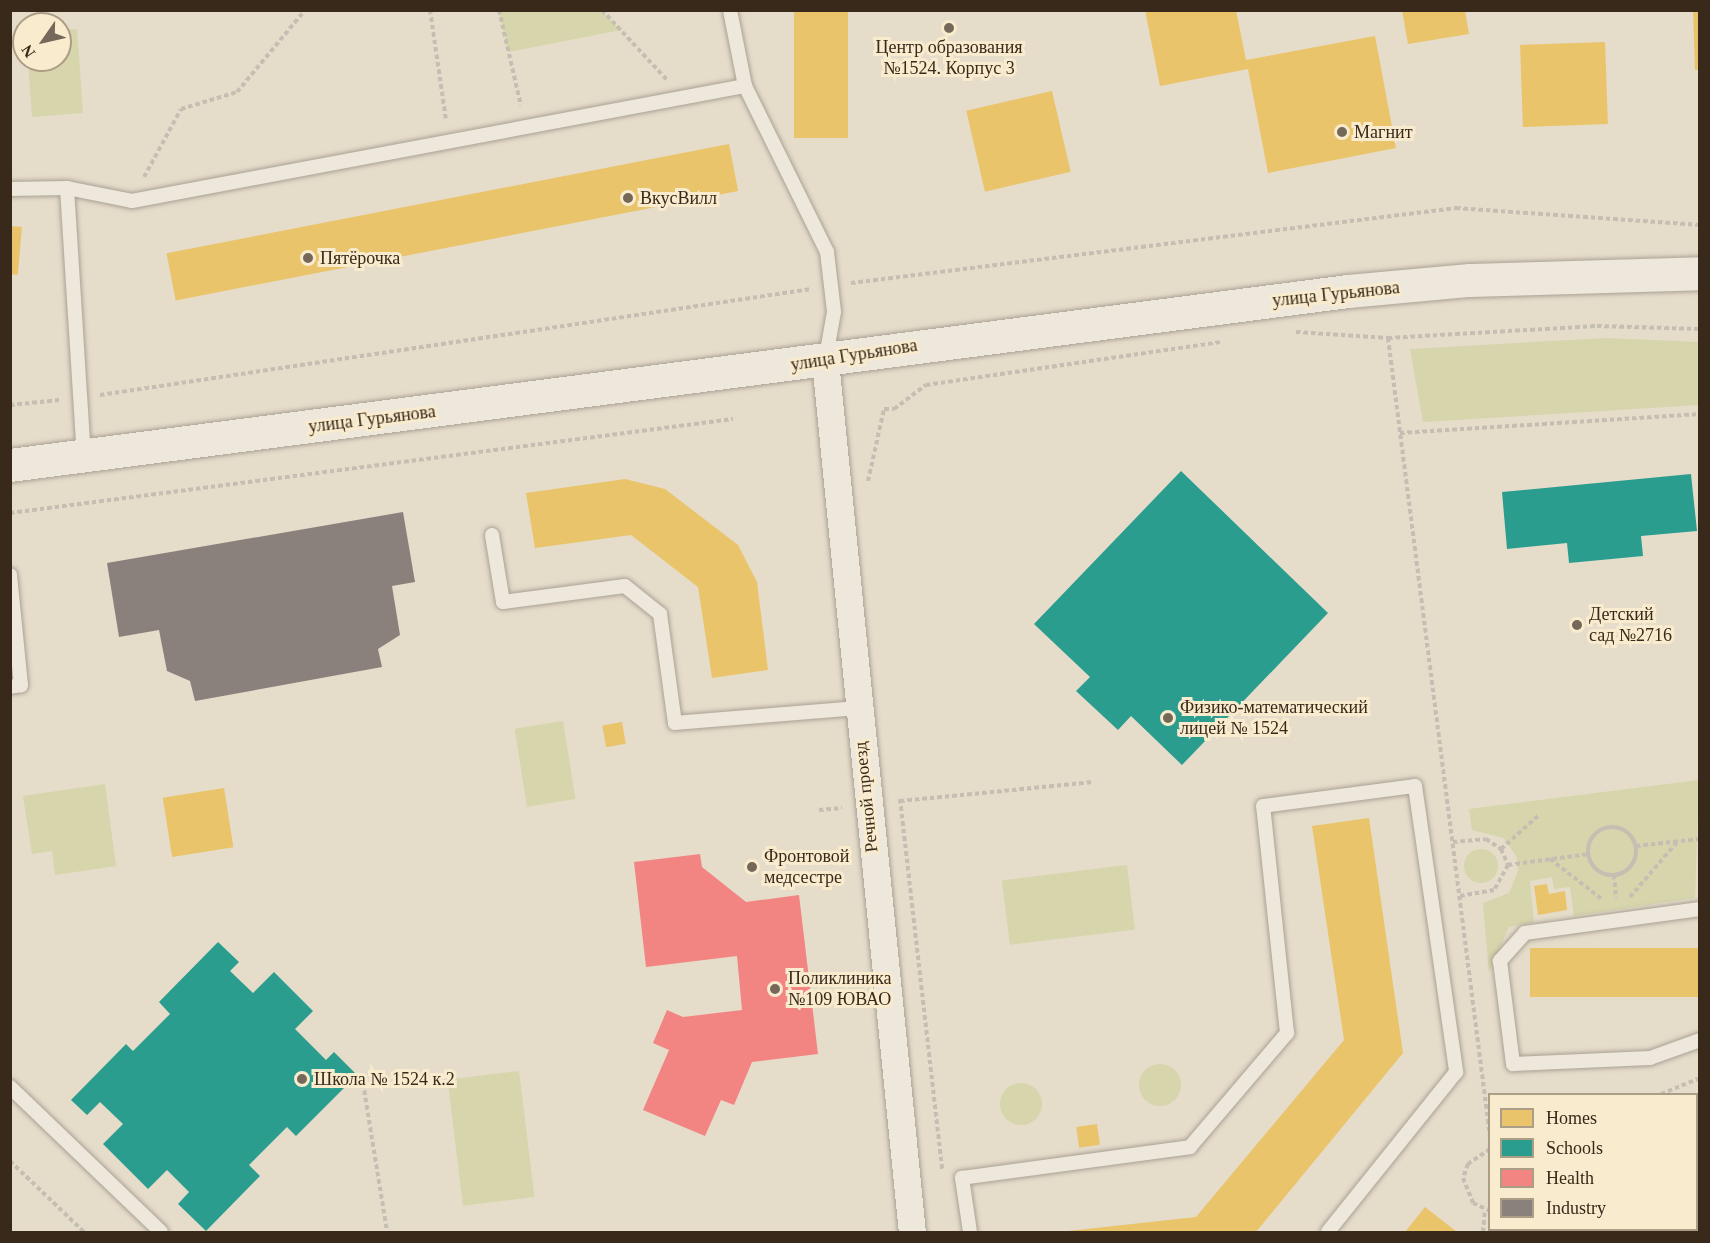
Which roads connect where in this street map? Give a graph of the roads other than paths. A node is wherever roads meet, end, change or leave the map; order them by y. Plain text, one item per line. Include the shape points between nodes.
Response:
1 (730, 10) edge
2 (745, 86) junction
3 (67, 188) junction
4 (10, 189) edge
5 (1700, 273) edge
6 (825, 361) junction
7 (84, 456) junction
8 (10, 465) edge
9 (492, 535) dead end
10 (10, 575) edge
11 (10, 687) edge
12 (857, 708) junction
13 (1700, 909) edge
14 (1700, 1041) edge
15 (10, 1087) edge
16 (161, 1233) edge
17 (912, 1233) edge
18 (970, 1233) edge
19 (1328, 1233) edge

1 - 2 lane
2 - 3 lane via 132,201
2 - 6 lane via 826,252 834,335
3 - 4 lane
3 - 7 lane
5 - 6 main road, улица Гурьянова via 1470,280 1348,291
6 - 7 main road, улица Гурьянова
6 - 12 street, Речной проезд
7 - 8 main road, улица Гурьянова
9 - 12 lane via 503,602 626,586 660,614 675,723
10 - 11 lane via 21,685
12 - 17 street, Речной проезд
13 - 14 lane via 1525,933 1500,961 1513,1064 1650,1058
15 - 16 lane
18 - 19 lane via 963,1178 1190,1147 1287,1033 1263,807 1415,786 1456,1072

